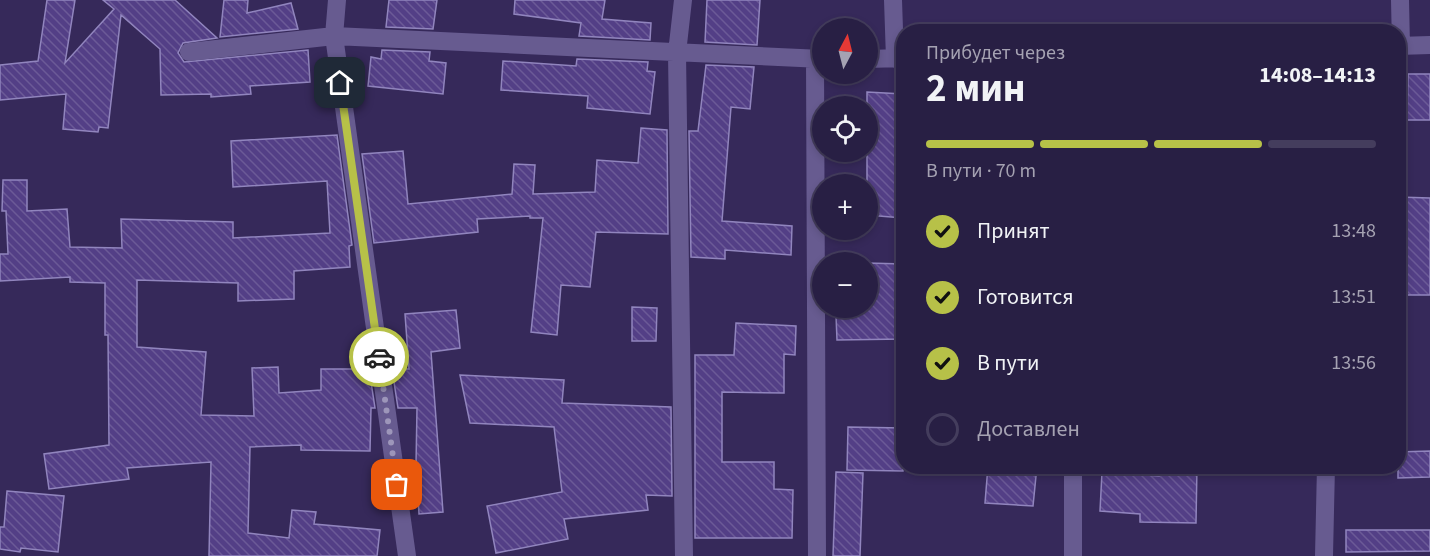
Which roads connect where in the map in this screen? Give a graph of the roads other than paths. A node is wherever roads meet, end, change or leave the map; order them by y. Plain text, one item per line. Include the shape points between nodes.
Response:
1 (337, 0) edge
2 (682, 0) edge
3 (893, 0) edge
4 (1400, 0) edge
5 (1399, 24) edge
6 (896, 30) edge
7 (334, 36) junction
8 (1430, 45) edge
9 (1406, 46) edge
10 (189, 52) dead end
11 (677, 53) junction
12 (812, 59) edge
13 (878, 59) edge
14 (896, 59) edge
15 (819, 84) edge
16 (1073, 474) edge
17 (1326, 474) edge
18 (407, 556) edge
19 (684, 556) edge
20 (817, 556) edge
21 (1073, 556) edge
22 (1324, 556) edge

1 - 7 street
2 - 11 street
3 - 6 street
4 - 5 street
7 - 10 street
7 - 11 street
7 - 18 street
8 - 9 street
11 - 12 street
11 - 19 street
13 - 14 street
15 - 20 street
16 - 21 street
17 - 22 street

